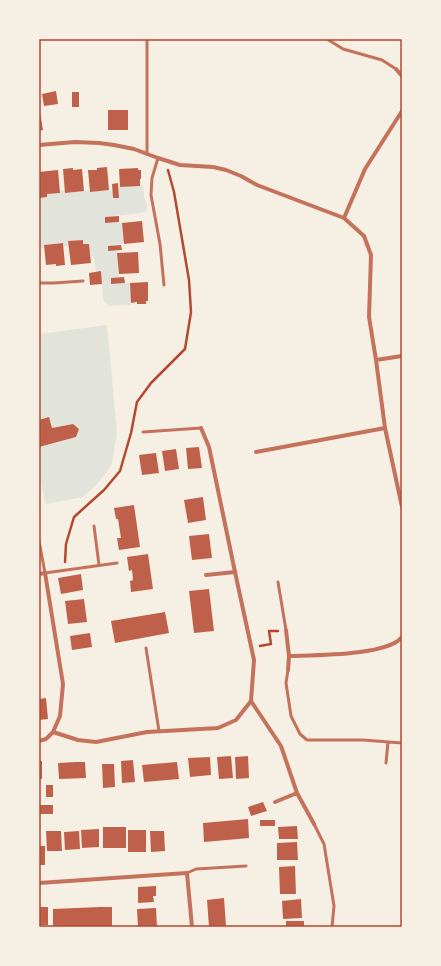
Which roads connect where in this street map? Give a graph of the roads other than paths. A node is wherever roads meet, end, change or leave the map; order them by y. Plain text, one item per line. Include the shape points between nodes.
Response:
1 (147, 39) edge
2 (326, 39) edge
3 (396, 69) joint
4 (402, 76) edge
5 (402, 111) edge
6 (39, 145) edge
7 (147, 154) junction
8 (158, 158) junction
9 (344, 218) junction
10 (83, 281) dead end
11 (39, 283) edge
12 (164, 285) dead end
13 (402, 356) edge
14 (376, 360) junction
15 (201, 428) joint
16 (385, 428) junction
17 (143, 432) dead end
18 (256, 452) dead end
19 (402, 507) edge
20 (94, 526) dead end
21 (39, 540) edge
22 (117, 563) dead end
23 (99, 565) junction
24 (235, 572) junction
25 (45, 573) junction
26 (39, 574) edge
27 (206, 576) dead end
28 (278, 582) dead end
29 (286, 630) joint
30 (402, 637) edge
31 (146, 648) dead end
32 (289, 656) junction
33 (288, 670) joint
34 (251, 701) junction
35 (158, 731) junction
36 (53, 732) junction
37 (39, 741) edge
38 (388, 742) junction
39 (402, 743) edge
40 (386, 763) dead end
41 (297, 794) junction
42 (275, 802) dead end
43 (314, 824) joint
44 (246, 866) dead end
45 (187, 873) junction
46 (39, 883) edge
47 (192, 927) edge
48 (332, 927) edge

1 - 7 lane
2 - 3 lane via 343,49 382,60
3 - 4 street
5 - 9 street via 365,169
6 - 7 street via 99,143
7 - 8 street
8 - 9 street via 180,165 226,170 257,186
8 - 12 lane via 152,178 151,195
9 - 14 street via 364,236 371,254 369,317
10 - 11 lane
13 - 14 street
14 - 16 street
15 - 17 lane
15 - 24 street via 209,447
16 - 18 street
16 - 19 street
20 - 23 lane
21 - 25 lane
22 - 23 lane
23 - 25 lane
24 - 27 street
24 - 34 street via 254,660
25 - 26 street
25 - 36 street via 63,684 60,716
28 - 29 lane
29 - 32 street
30 - 32 street via 386,647 367,652
31 - 35 lane
32 - 33 street
33 - 38 lane via 286,683 291,716 300,734 308,740
34 - 35 street via 236,720 218,728
34 - 41 street via 281,746
35 - 36 street via 96,742 78,740
36 - 37 street via 46,739
38 - 39 lane
38 - 40 lane
41 - 42 street
41 - 43 street
43 - 48 lane via 324,844 334,906
44 - 45 lane via 196,868
45 - 46 street
45 - 47 street

